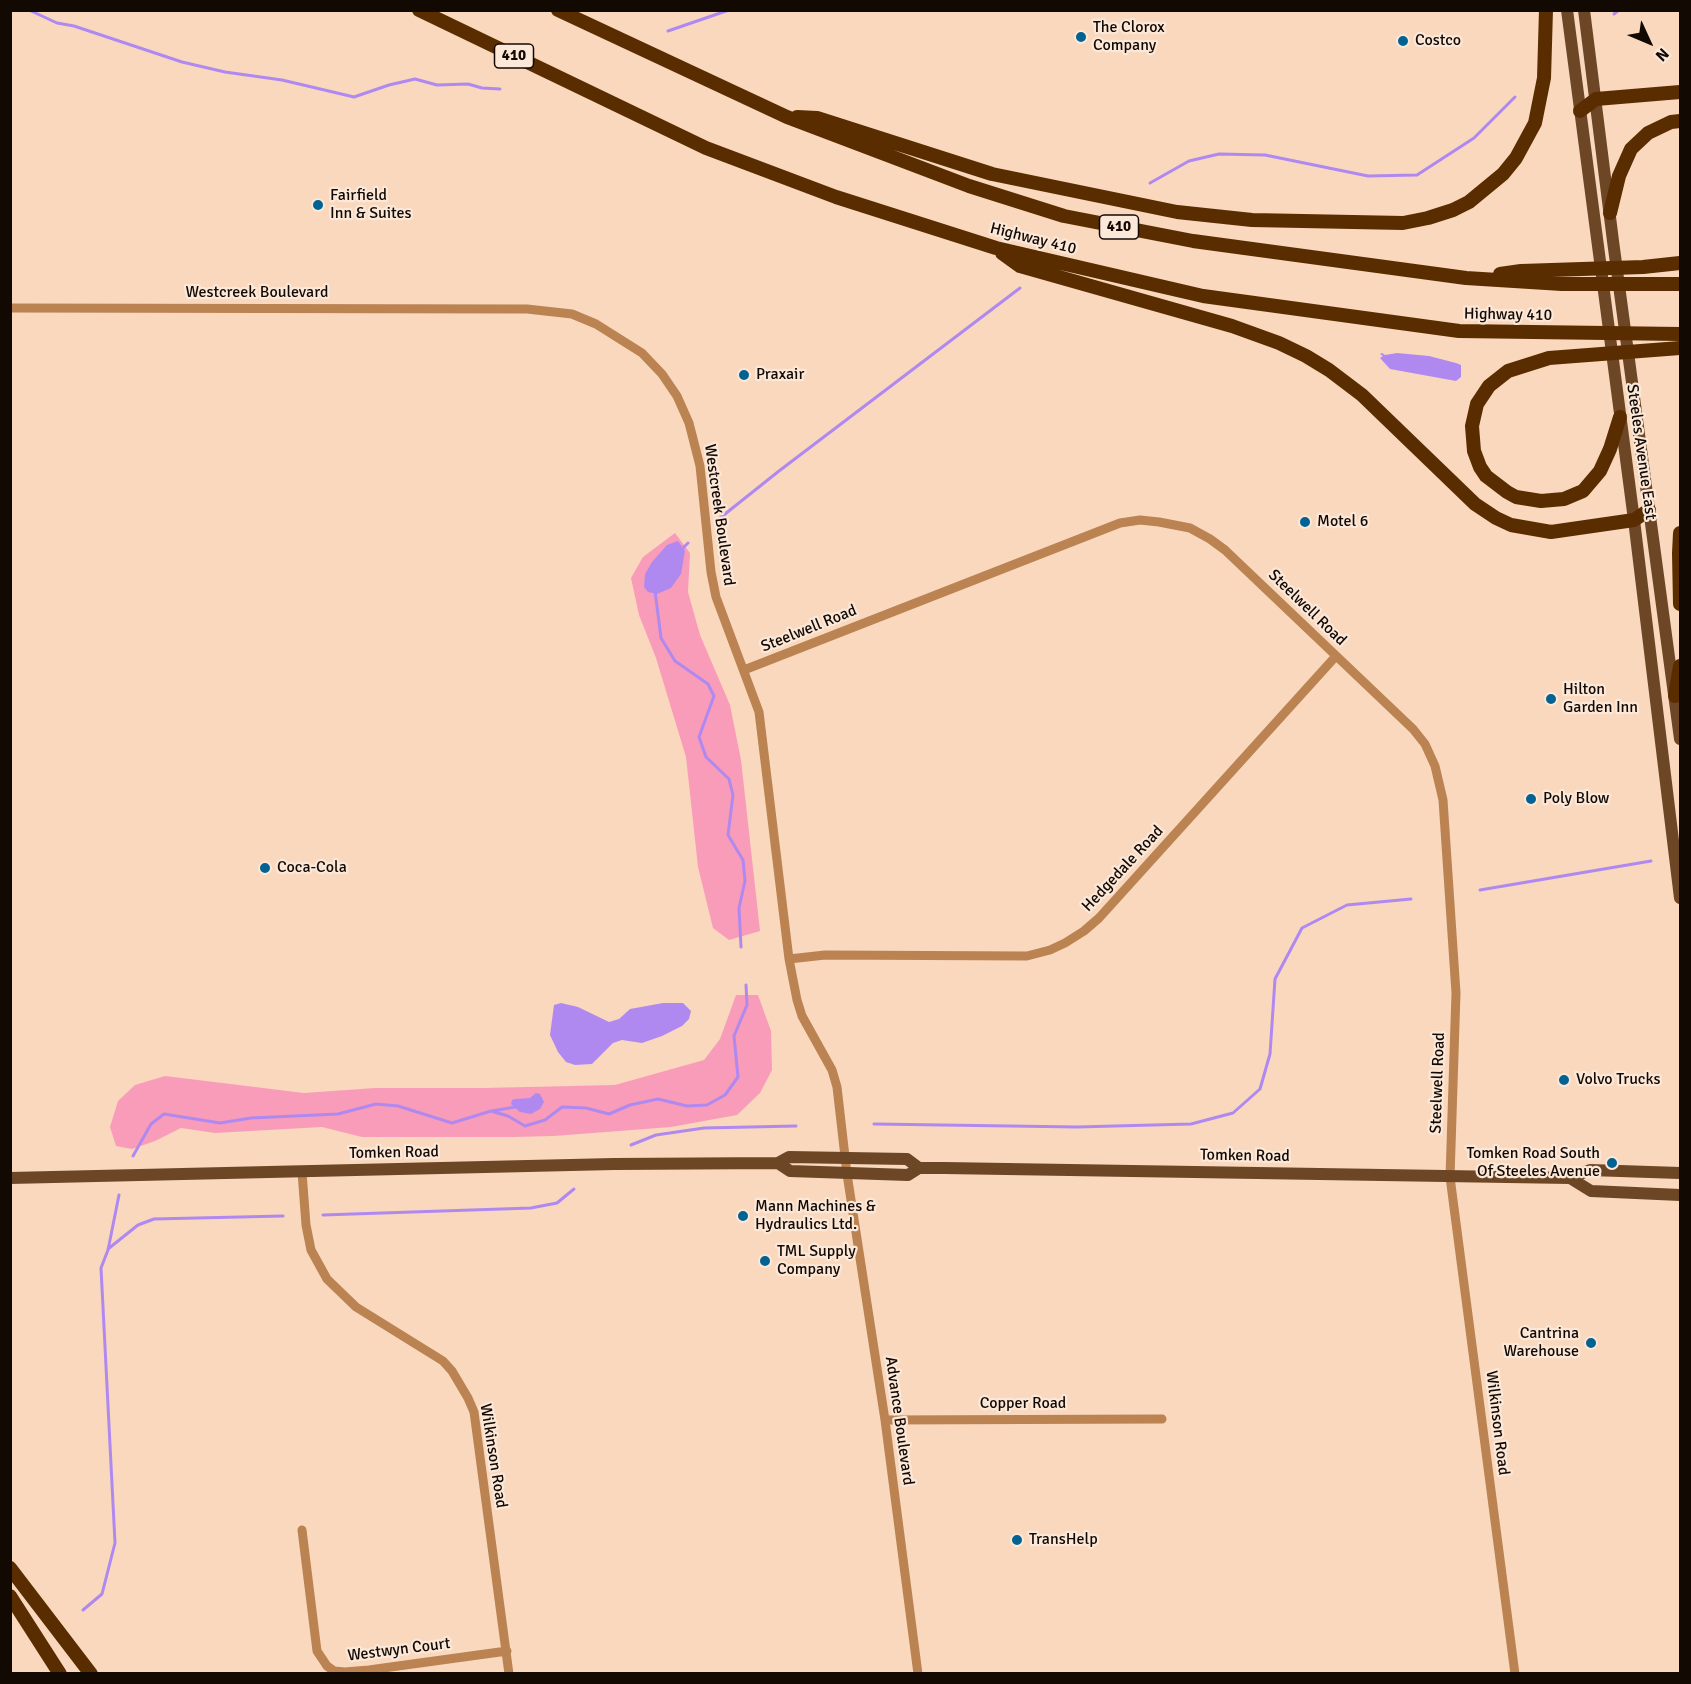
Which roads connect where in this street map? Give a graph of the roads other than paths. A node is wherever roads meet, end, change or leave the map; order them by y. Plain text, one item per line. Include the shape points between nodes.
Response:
1 (558, 10) edge
2 (1546, 10) edge
3 (1567, 10) edge
4 (1584, 10) edge
5 (417, 11) edge
6 (1680, 92) edge
7 (1596, 99) junction
8 (1580, 111) junction
9 (787, 117) junction
10 (1680, 121) edge
11 (1610, 213) junction
12 (996, 248) junction
13 (1680, 263) edge
14 (1466, 278) junction
15 (1680, 284) edge
16 (10, 308) edge
17 (1680, 334) edge
18 (1680, 348) edge
19 (1620, 417) junction
20 (1649, 510) junction
21 (1634, 520) junction
22 (1680, 533) edge
23 (1680, 604) edge
24 (1336, 656) junction
25 (1680, 666) edge
26 (744, 670) junction
27 (1675, 696) junction
28 (1680, 739) edge
29 (1680, 898) edge
30 (789, 959) junction
31 (844, 1158) junction
32 (778, 1163) junction
33 (919, 1168) junction
34 (302, 1172) junction
35 (1680, 1173) edge
36 (847, 1174) junction
37 (1450, 1177) junction
38 (10, 1178) edge
39 (1570, 1179) junction
40 (1680, 1195) edge
41 (1162, 1419) dead end
42 (885, 1420) junction
43 (303, 1530) dead end
44 (10, 1568) edge
45 (10, 1596) edge
46 (507, 1651) junction
47 (60, 1674) edge
48 (91, 1674) edge
49 (509, 1674) edge
50 (918, 1674) edge
51 (1515, 1674) edge

1 - 9 highway, Highway 410 / 410
2 - 9 highway via 1544,78 1535,123 1516,158 1469,202 1403,223 1252,220 1176,212 992,174 818,118
3 - 8 main road, Steeles Avenue East
4 - 7 main road, Steeles Avenue East
5 - 12 highway, Highway 410 / 410 via 706,148 836,197
6 - 7 highway
7 - 8 highway
7 - 11 main road, Steeles Avenue East
8 - 19 main road, Steeles Avenue East
9 - 14 highway, Highway 410 / 410 via 969,186 1064,216 1193,241
10 - 11 highway via 1648,133 1632,149 1619,176
11 - 20 main road, Steeles Avenue East
12 - 17 highway, Highway 410 / 410 via 1203,296 1459,331
12 - 21 highway via 1020,266 1232,326 1306,356 1362,395 1475,504 1511,525 1551,532
13 - 14 highway via 1521,271
14 - 15 highway, Highway 410 / 410 via 1562,284
16 - 26 street, Westcreek Boulevard via 527,309 572,314 596,324 642,353 662,374 689,423 700,466 716,597
18 - 19 highway via 1549,358 1508,371 1477,404 1472,426 1474,451 1486,476 1516,497 1564,499 1583,491 1600,471
19 - 21 main road, Steeles Avenue East
20 - 21 highway
20 - 27 main road, Steeles Avenue East
21 - 29 main road, Steeles Avenue East
22 - 23 highway
24 - 26 street, Steelwell Road via 1210,539 1190,528 1140,520 1120,523
24 - 30 street, Hedgedale Road via 1099,918 1065,943 1017,956 825,955
24 - 37 street, Steelwell Road via 1419,736 1440,781 1456,993
25 - 27 highway
26 - 30 street, Westcreek Boulevard via 759,712
27 - 28 main road, Steeles Avenue East
30 - 31 street, Westcreek Boulevard via 802,1016 832,1070 837,1087
31 - 32 main road, Tomken Road via 789,1157
31 - 33 main road, Tomken Road via 907,1159
31 - 36 street, Westcreek Boulevard
32 - 34 main road, Tomken Road
32 - 36 main road, Tomken Road via 790,1171
33 - 36 main road, Tomken Road via 908,1174
33 - 37 main road, Tomken Road
34 - 38 main road, Tomken Road
34 - 46 street, Wilkinson Road via 311,1250 327,1279 356,1306 443,1361 474,1412
35 - 39 main road, Tomken Road via 1590,1170
36 - 42 street, Advance Boulevard
37 - 39 main road, Tomken Road
37 - 51 street, Wilkinson Road
39 - 40 main road, Tomken Road via 1591,1191
41 - 42 street, Copper Road
42 - 50 street, Advance Boulevard
43 - 46 street, Westwyn Court via 317,1651 334,1671 369,1670
44 - 48 highway
45 - 47 highway
46 - 49 street, Wilkinson Road

